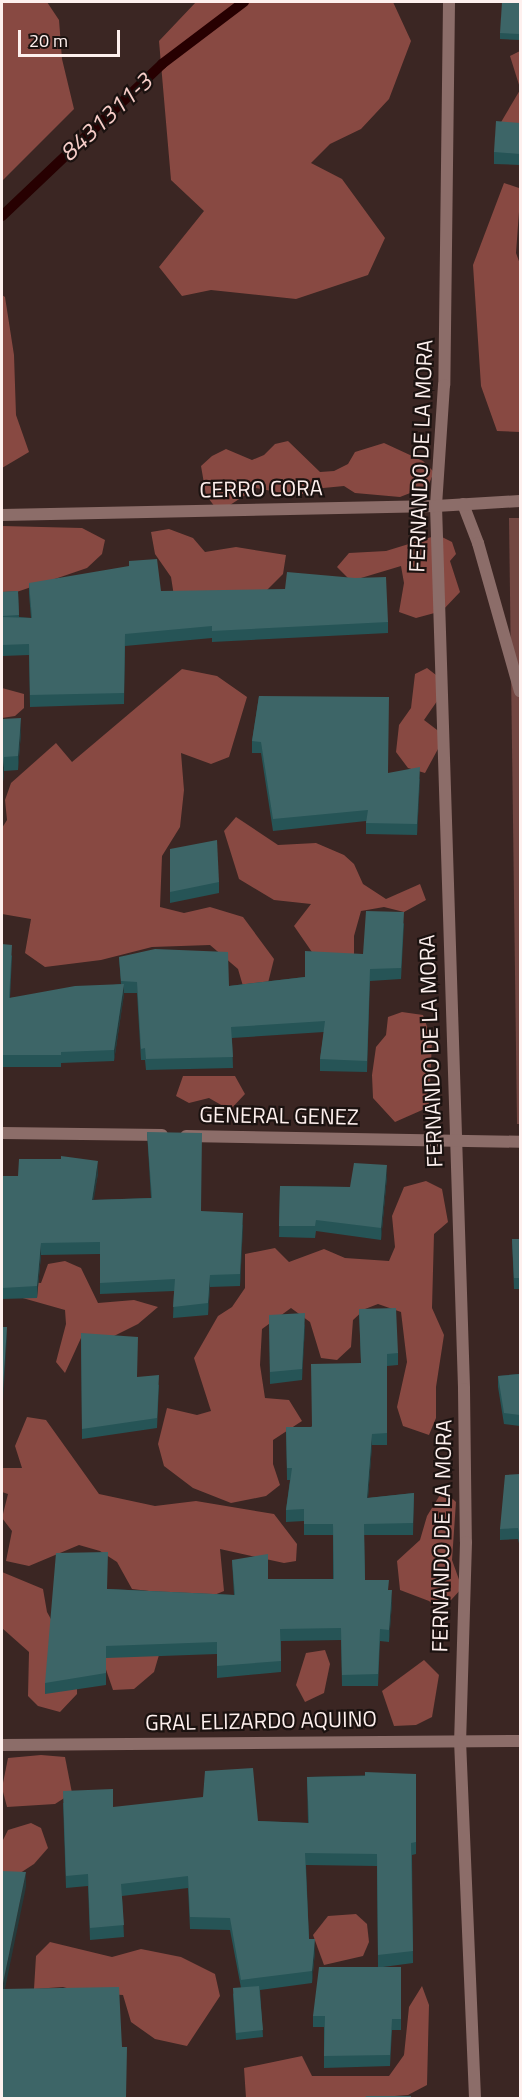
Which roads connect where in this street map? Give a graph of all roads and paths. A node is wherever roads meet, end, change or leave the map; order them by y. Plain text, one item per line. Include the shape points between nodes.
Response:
1 (449, 2) edge
2 (520, 501) edge
3 (463, 504) junction
4 (436, 506) junction
5 (2, 515) edge
6 (520, 691) edge
7 (2, 1133) edge
8 (454, 1140) junction
9 (520, 1142) edge
10 (460, 1740) junction
11 (520, 1741) edge
12 (2, 1745) edge
13 (476, 2098) edge

1 - 4 street, FERNANDO DE LA MORA via 444,385
2 - 3 street, CERRO CORA
3 - 4 street, CERRO CORA
3 - 6 street
4 - 5 street, CERRO CORA
4 - 8 street, FERNANDO DE LA MORA
7 - 8 street, GENERAL GENEZ
8 - 9 street, GENERAL GENEZ
8 - 10 street, FERNANDO DE LA MORA via 466,1518
10 - 11 street, GRAL ELIZARDO AQUINO
10 - 12 street, GRAL ELIZARDO AQUINO
10 - 13 street, FERNANDO DE LA MORA

